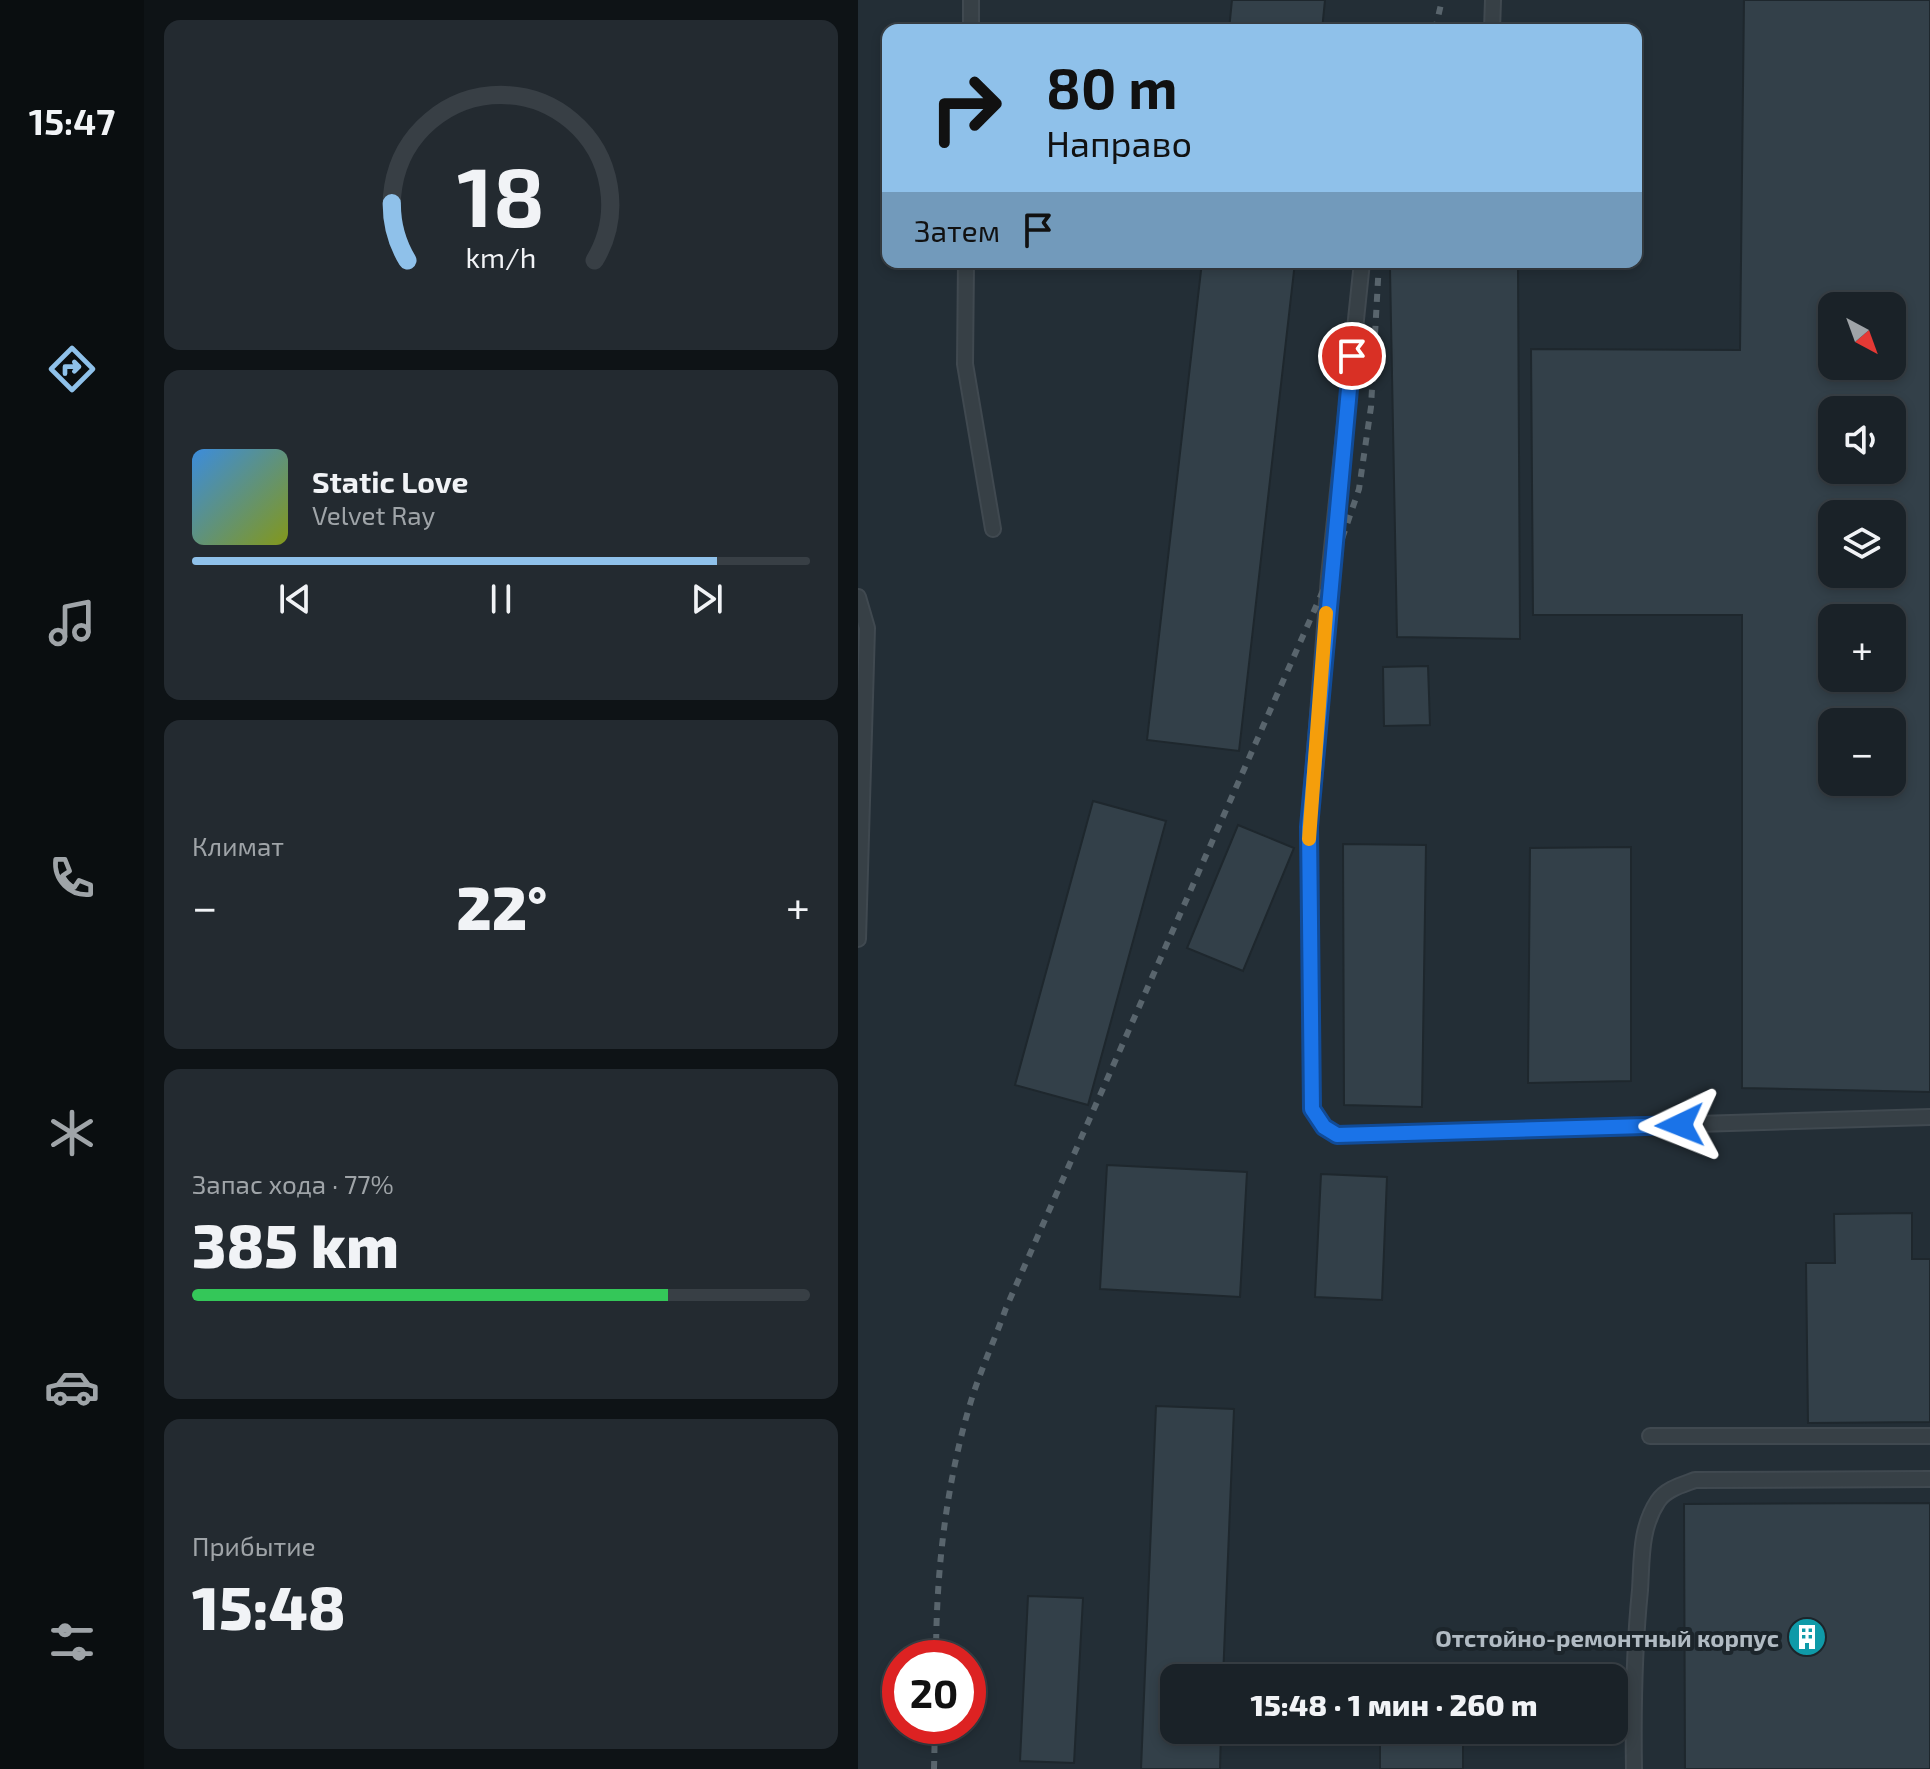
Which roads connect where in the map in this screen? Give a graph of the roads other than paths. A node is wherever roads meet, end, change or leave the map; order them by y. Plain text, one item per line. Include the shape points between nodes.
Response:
1 (971, 0) edge
2 (1493, 0) edge
3 (971, 24) edge
4 (1492, 24) edge
5 (966, 268) edge
6 (1361, 268) edge
7 (993, 529) dead end
8 (858, 597) edge
9 (858, 939) edge
10 (1930, 1117) edge
11 (1650, 1436) dead end
12 (1930, 1436) edge
13 (1930, 1479) edge
14 (1634, 1769) edge

1 - 3 lane
2 - 4 lane
5 - 7 lane via 965,364
6 - 10 lane via 1309,827 1312,1109 1318,1118 1337,1135
8 - 9 lane via 867,628
11 - 12 lane
13 - 14 lane via 1695,1480 1660,1498 1647,1522 1641,1553 1633,1652

